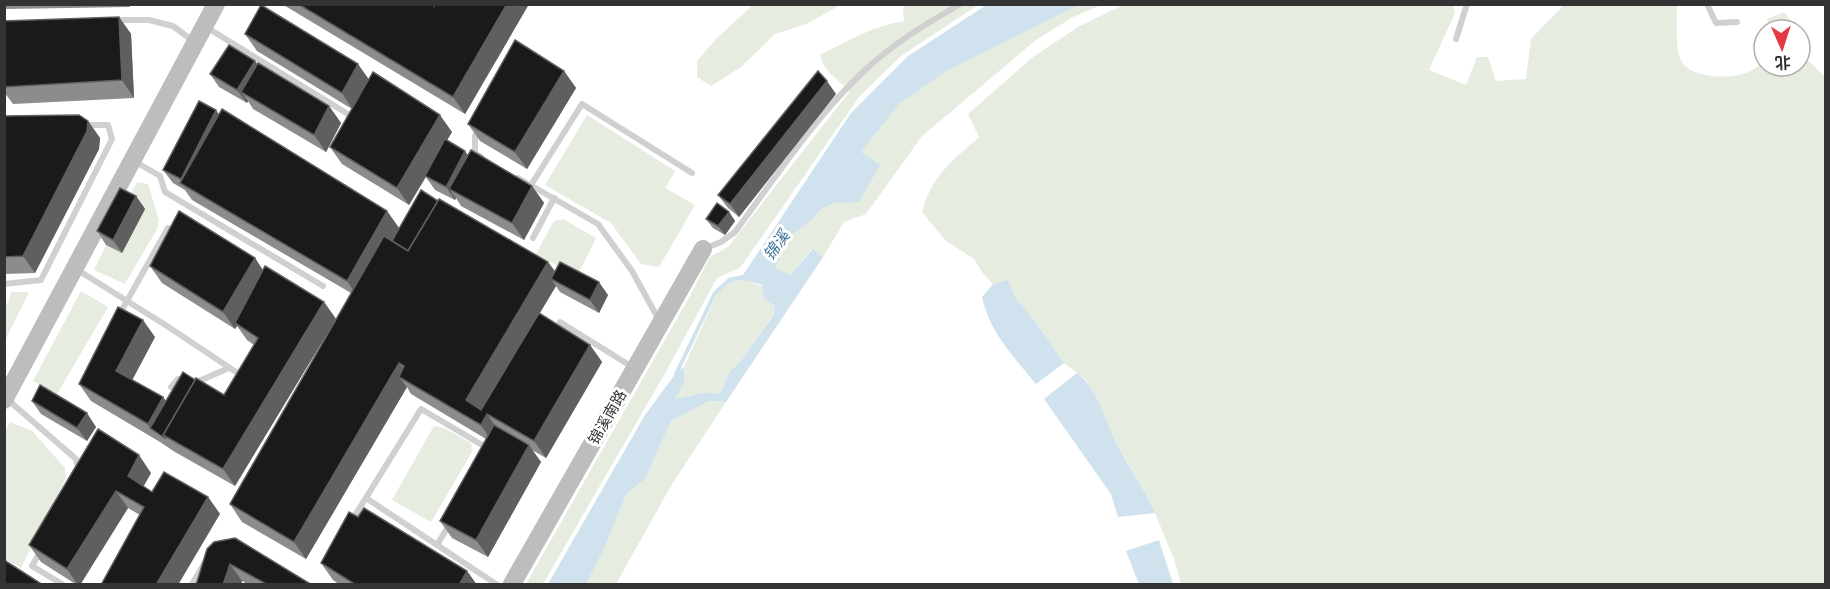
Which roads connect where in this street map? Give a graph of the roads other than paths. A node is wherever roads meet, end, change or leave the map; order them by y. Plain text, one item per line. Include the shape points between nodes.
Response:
1 (216, 4) edge
2 (960, 4) edge
3 (1467, 4) edge
4 (1707, 4) edge
5 (114, 21) edge
6 (1737, 22) dead end
7 (205, 26) junction
8 (1456, 39) dead end
9 (195, 43) junction
10 (356, 120) edge
11 (76, 125) edge
12 (480, 126) edge
13 (484, 159) edge
14 (133, 160) junction
15 (165, 167) edge
16 (692, 173) dead end
17 (512, 175) edge
18 (159, 176) junction
19 (531, 185) junction
20 (554, 198) junction
21 (168, 228) edge
22 (533, 238) dead end
23 (702, 249) joint
24 (75, 268) junction
25 (4, 284) edge
26 (323, 286) dead end
27 (127, 301) junction
28 (115, 322) edge
29 (560, 322) dead end
30 (660, 323) junction
31 (229, 368) junction
32 (634, 369) junction
33 (239, 374) edge
34 (171, 387) edge
35 (5, 399) edge
36 (486, 460) edge
37 (80, 473) edge
38 (366, 498) junction
39 (454, 517) edge
40 (349, 524) edge
41 (43, 545) edge
42 (437, 545) junction
43 (208, 557) edge
44 (62, 585) edge
45 (192, 585) edge
46 (496, 585) edge
47 (512, 585) edge

1 - 7 street
2 - 23 lane via 915,30 865,71 816,123 735,232
3 - 8 lane
4 - 6 lane via 1716,23
5 - 9 lane via 149,20 173,26
7 - 9 street
7 - 10 lane
9 - 14 street
11 - 25 lane via 108,125 112,139 41,280
12 - 13 lane via 475,136 475,153
14 - 18 lane
14 - 24 street
15 - 18 lane
16 - 19 lane via 582,104
17 - 19 lane
18 - 26 lane via 165,192
19 - 20 lane
20 - 22 lane
20 - 30 lane via 598,224 632,271
21 - 27 lane
23 - 30 street, 锦溪南路
24 - 27 lane
24 - 35 street
27 - 28 lane
27 - 31 lane
29 - 32 lane
30 - 32 street, 锦溪南路
31 - 33 lane
31 - 34 lane via 199,381 178,379
32 - 47 street, 锦溪南路
35 - 37 lane via 76,459
36 - 38 lane via 492,451 421,409
38 - 40 lane
38 - 42 lane
39 - 42 lane
41 - 44 lane via 32,566
42 - 46 lane
43 - 45 lane

